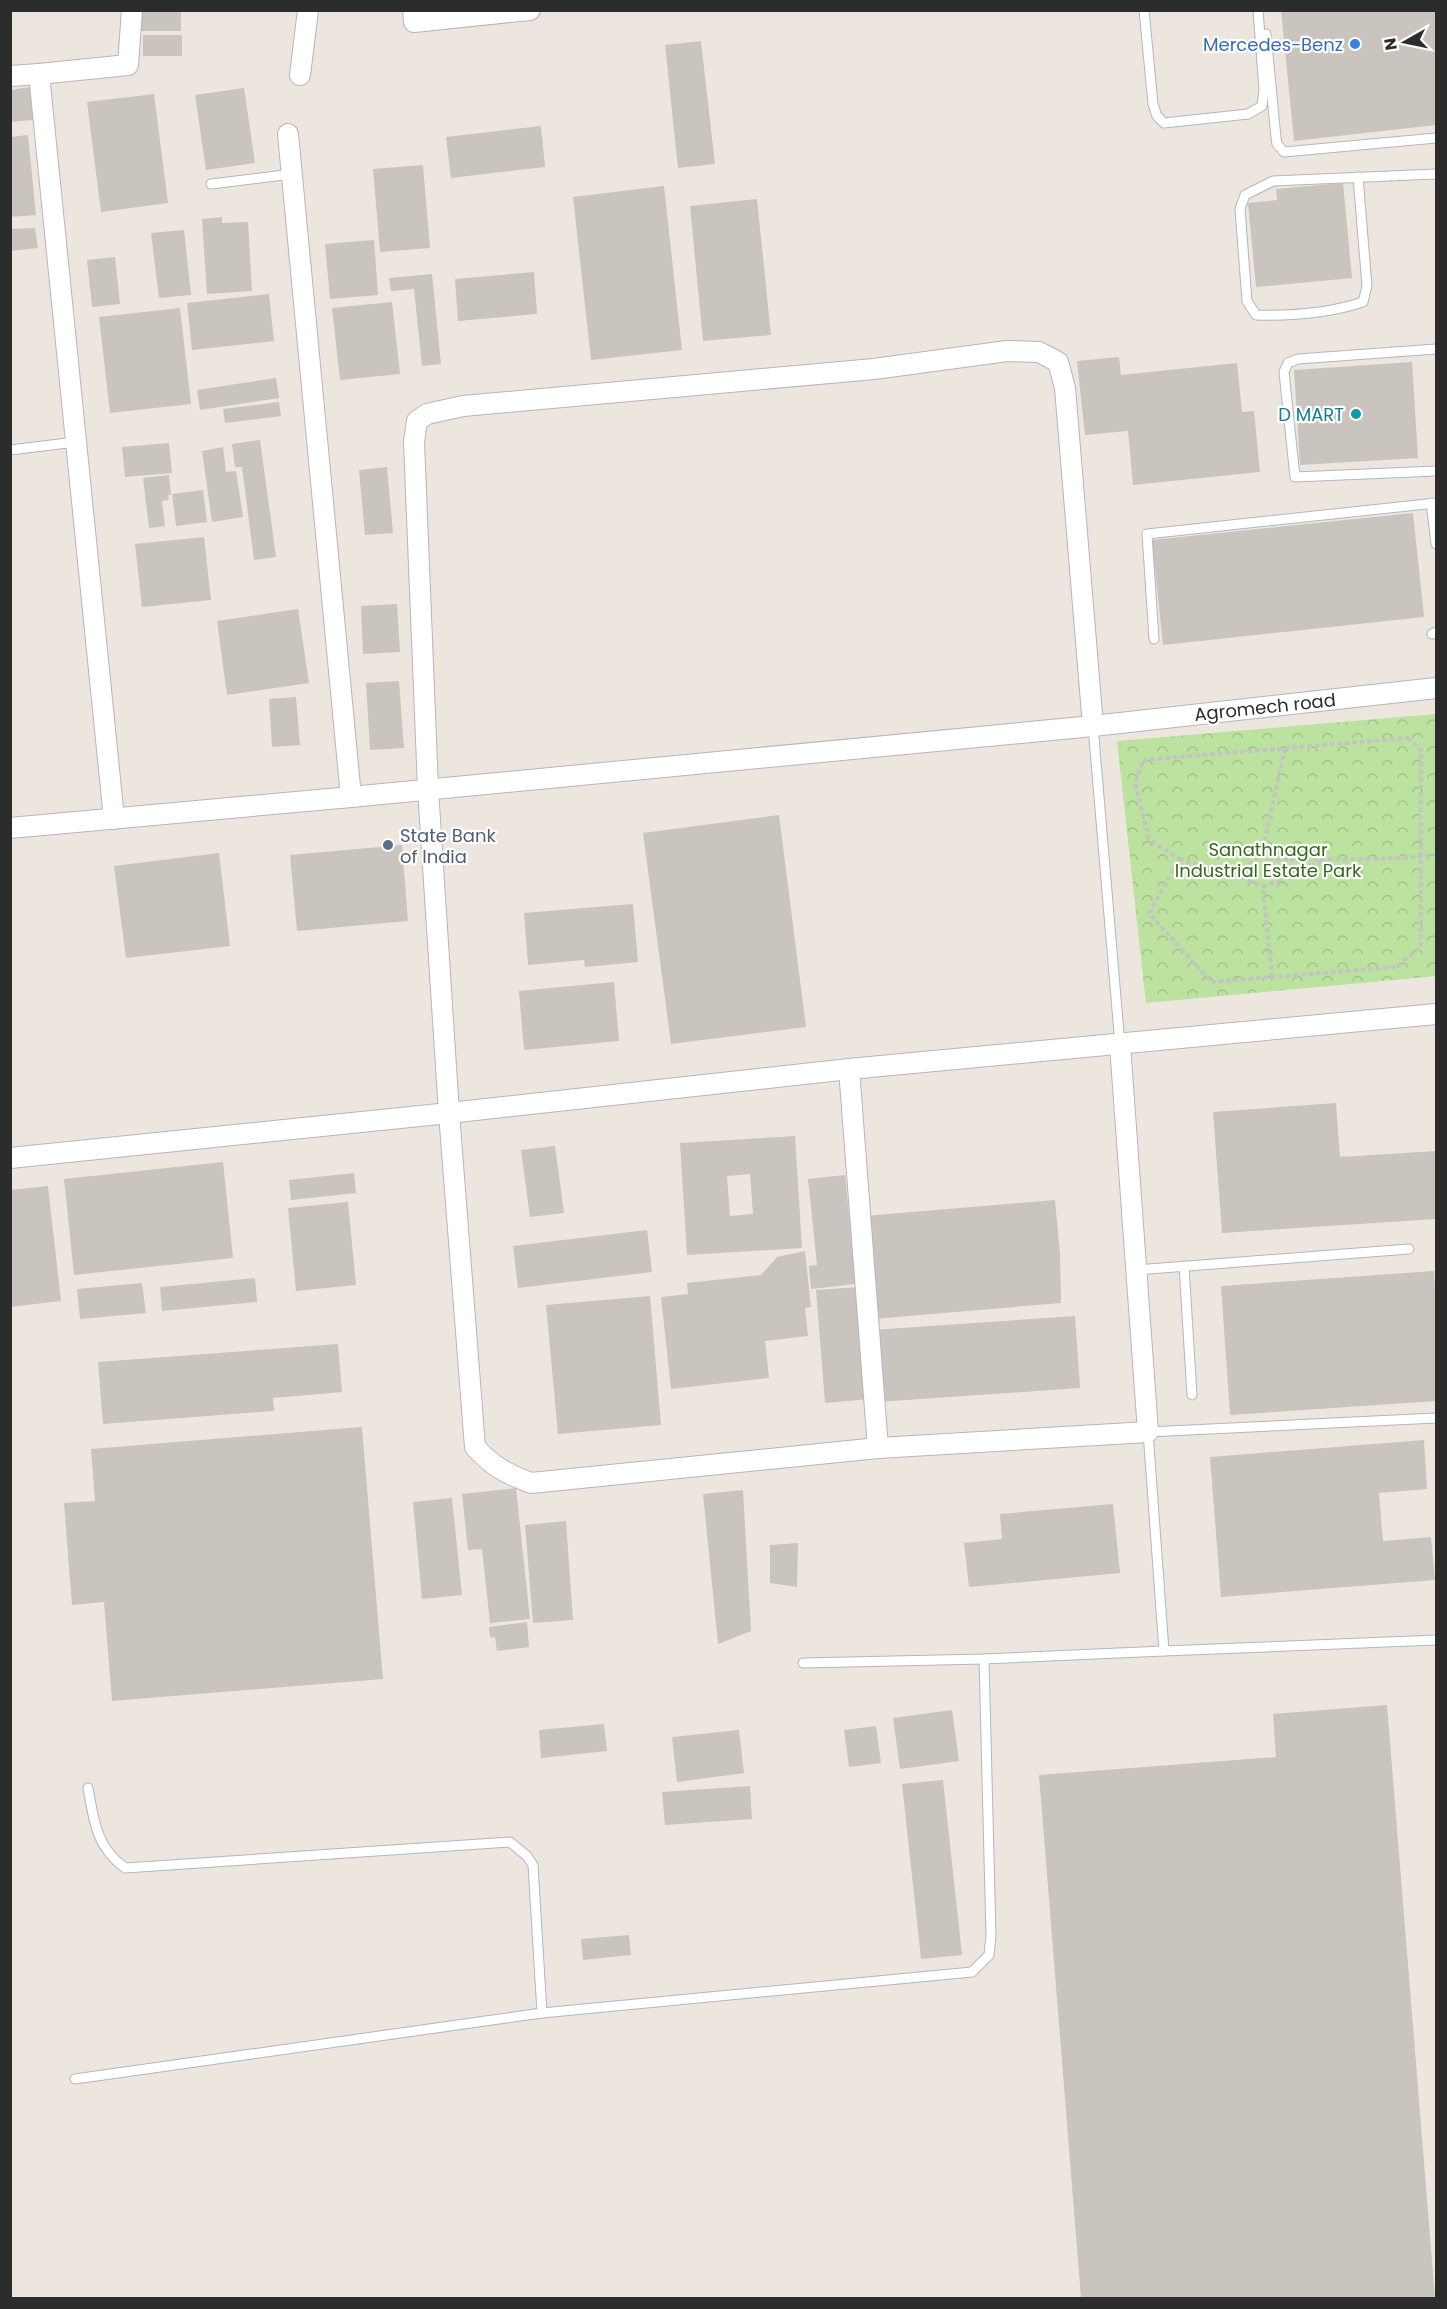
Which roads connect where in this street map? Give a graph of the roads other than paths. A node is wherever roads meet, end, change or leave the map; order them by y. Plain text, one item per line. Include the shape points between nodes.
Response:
1 (132, 10) edge
2 (308, 10) edge
3 (1144, 10) edge
4 (1258, 10) edge
5 (1263, 10) edge
6 (519, 11) edge
7 (414, 16) edge
8 (39, 74) junction
9 (300, 75) dead end
10 (10, 76) edge
11 (288, 134) dead end
12 (1437, 138) edge
13 (292, 174) junction
14 (1437, 174) edge
15 (1358, 177) junction
16 (211, 184) dead end
17 (1437, 349) edge
18 (76, 442) junction
19 (10, 450) edge
20 (1437, 471) edge
21 (1434, 503) edge
22 (1437, 544) edge
23 (1155, 639) dead end
24 (1437, 688) edge
25 (1093, 726) junction
26 (428, 789) junction
27 (351, 797) junction
28 (114, 819) junction
29 (10, 828) edge
30 (1437, 1014) edge
31 (1120, 1045) junction
32 (849, 1069) junction
33 (449, 1113) junction
34 (10, 1158) edge
35 (1409, 1249) dead end
36 (1184, 1266) junction
37 (1136, 1270) junction
38 (1192, 1395) dead end
39 (1437, 1418) edge
40 (1148, 1432) junction
41 (878, 1448) junction
42 (1437, 1640) edge
43 (1164, 1651) junction
44 (984, 1659) junction
45 (803, 1663) dead end
46 (88, 1788) dead end
47 (542, 2013) junction
48 (75, 2079) dead end

1 - 8 street via 128,65
2 - 9 street
3 - 4 lane via 1153,104 1164,123 1248,114 1262,106
5 - 12 lane via 1280,149 1291,152
6 - 7 street
8 - 10 street
8 - 18 street
11 - 13 street
13 - 16 lane
13 - 27 street
14 - 15 lane
15 - 15 lane via 1273,182 1245,195 1240,210 1246,301 1256,315 1348,307 1363,302 1367,286
17 - 20 lane via 1298,359 1288,363 1284,372 1295,477
18 - 19 lane
18 - 28 street
21 - 22 lane
21 - 23 lane via 1147,534
24 - 25 street, Agromech road
25 - 26 street, Agromech road
25 - 26 street via 1065,388 1058,362 1039,352 1007,351 874,369 463,406 427,414 417,421 414,442
25 - 31 lane
26 - 27 street, Agromech road
26 - 33 street
27 - 28 street, Agromech road
28 - 29 street, Agromech road
30 - 31 street
31 - 32 street
31 - 37 street
32 - 33 street
32 - 41 street
33 - 34 street
33 - 41 street via 475,1447 488,1461 506,1474 531,1483
35 - 36 lane
36 - 37 lane
36 - 38 lane
37 - 40 street
39 - 40 lane
40 - 41 street
40 - 43 lane
42 - 43 lane
43 - 44 lane
44 - 45 lane
44 - 47 lane via 991,1936 988,1955 972,1972
46 - 47 lane via 95,1829 111,1858 125,1868 510,1842 533,1865
47 - 48 lane

